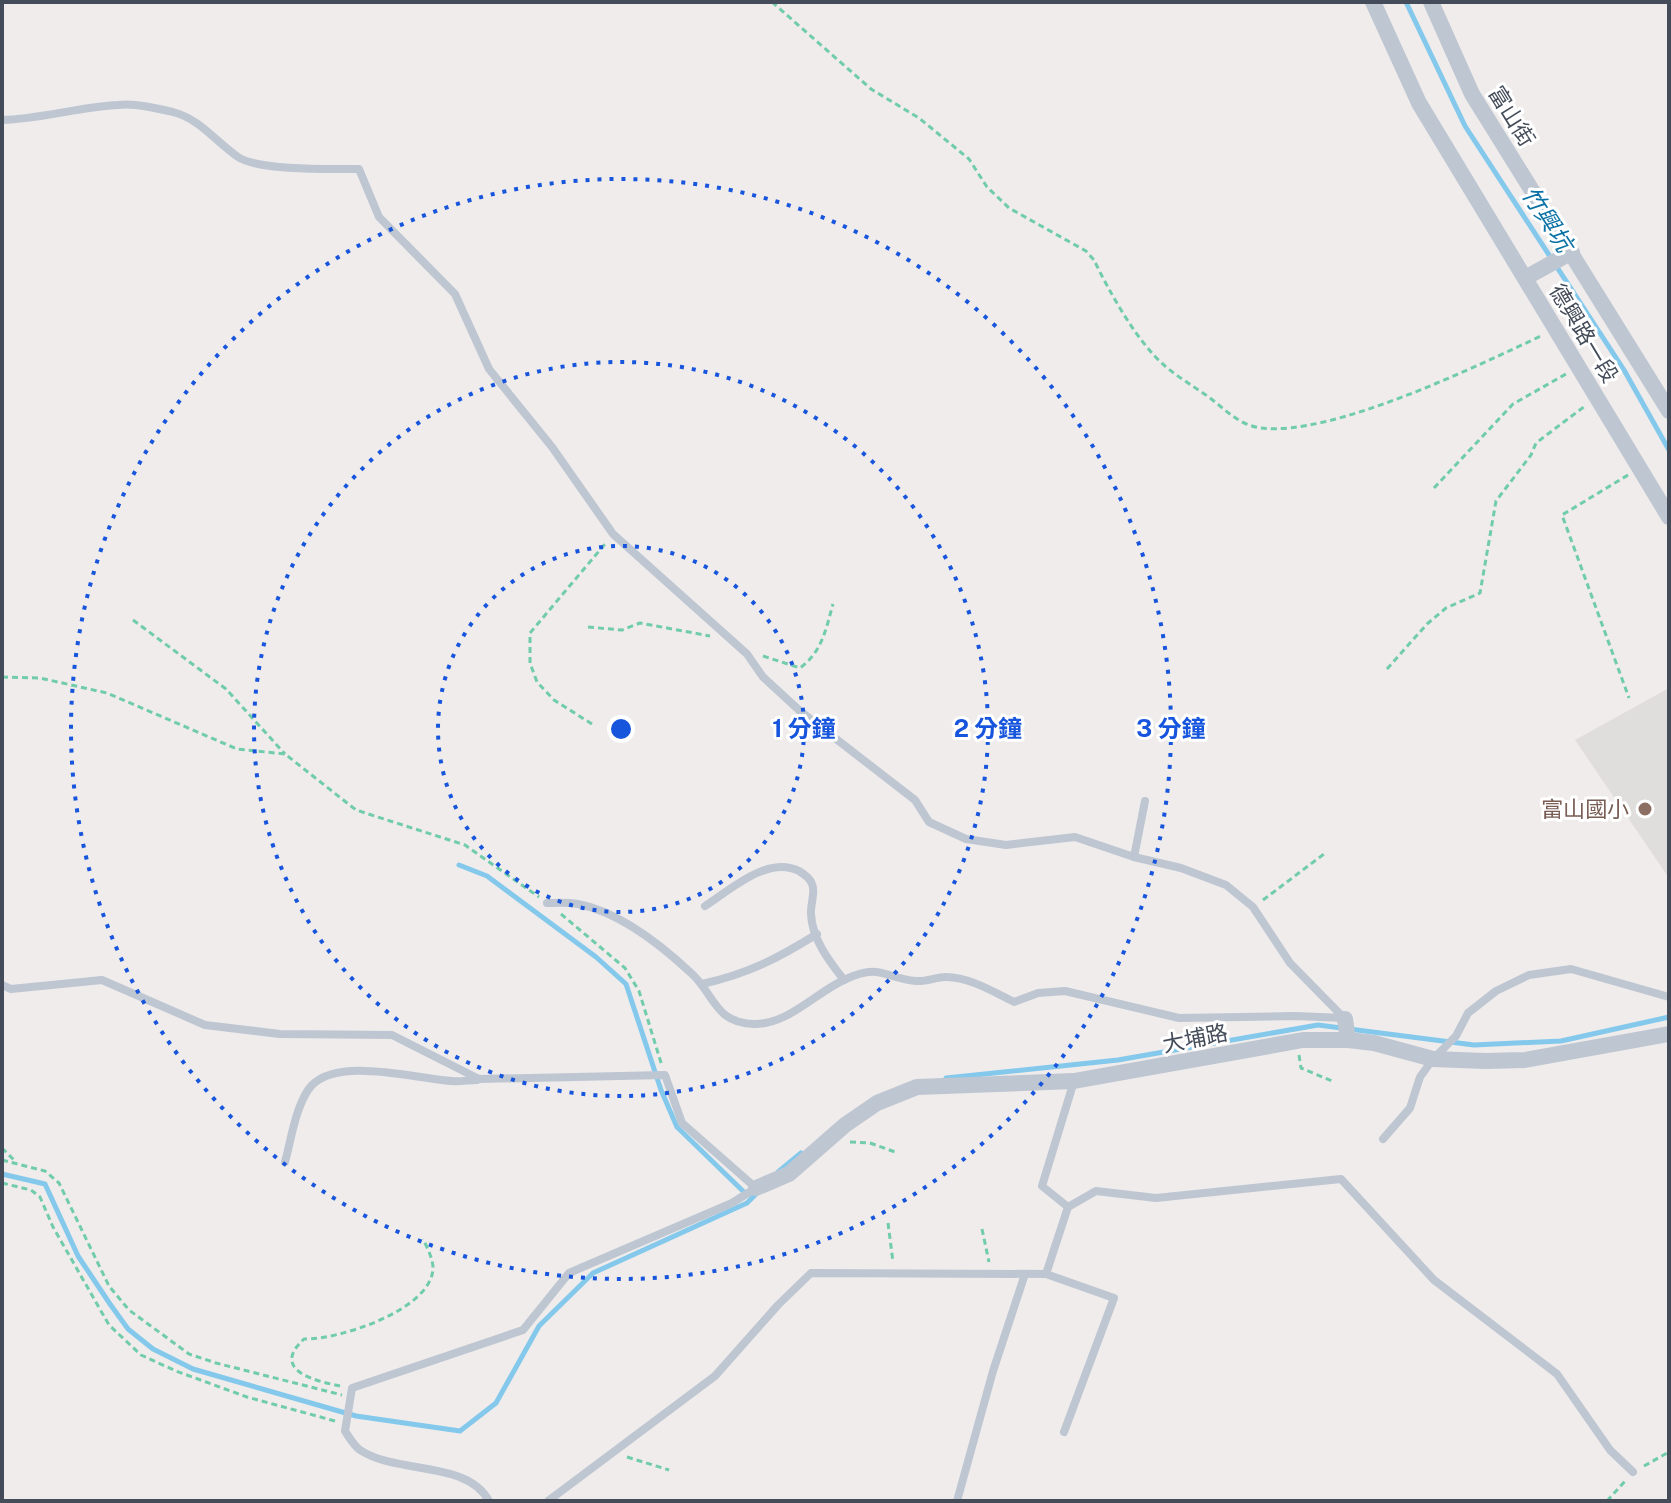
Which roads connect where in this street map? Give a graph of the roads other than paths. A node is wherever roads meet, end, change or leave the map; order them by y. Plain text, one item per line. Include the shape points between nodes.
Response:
1 (1373, 2) edge
2 (1431, 2) edge
3 (2, 120) edge
4 (1566, 255) junction
5 (1529, 276) junction
6 (1669, 411) edge
7 (1669, 517) edge
8 (1145, 801) dead end
9 (1134, 857) junction
10 (547, 903) road end
11 (705, 906) dead end
12 (817, 934) junction
13 (844, 980) junction
14 (702, 984) junction
15 (2, 985) edge
16 (1669, 997) edge
17 (1347, 1031) junction
18 (1669, 1034) edge
19 (1439, 1053) junction
20 (479, 1079) junction
21 (1074, 1081) junction
22 (1383, 1139) dead end
23 (285, 1162) dead end
24 (756, 1188) junction
25 (1068, 1207) junction
26 (1025, 1274) junction
27 (1046, 1274) junction
28 (1064, 1432) dead end
29 (1633, 1472) dead end
30 (489, 1501) edge
31 (548, 1501) edge
32 (957, 1501) edge

1 - 5 street, 德興路一段 via 1419,103
2 - 4 street, 富山街 via 1472,94
3 - 9 lane via 120,104 176,113 241,159 359,169 379,217 455,294 489,369 613,534 747,654 800,711 915,800 929,822 966,839 1006,845 1075,837
4 - 5 street
4 - 6 street, 富山街
5 - 7 street, 德興路一段 via 1555,329
8 - 9 lane
9 - 17 lane via 1226,885 1253,907 1290,963
10 - 14 lane via 577,904 615,916
11 - 12 lane via 752,876 788,867 811,881 811,917
12 - 13 lane via 825,957
12 - 14 lane via 772,962
13 - 14 lane via 777,1020 753,1024 732,1019 712,1005
13 - 17 lane via 870,969 917,981 949,977 1014,1002 1065,991 1179,1018 1295,1016
15 - 20 lane via 11,989 102,980 205,1025 280,1034 392,1035
16 - 19 lane via 1571,969 1529,975 1468,1013
17 - 19 street, 大埔路 via 1374,1043
17 - 21 street, 大埔路
18 - 19 street, 大埔路 via 1525,1060
19 - 22 lane via 1420,1077 1410,1108
20 - 23 lane via 340,1072 317,1080 307,1091
20 - 24 lane via 665,1075 682,1123
21 - 24 street, 大埔路 via 917,1087 877,1103 789,1174
21 - 25 lane via 1042,1186
24 - 30 lane via 569,1273 523,1330 350,1392 345,1431 358,1449 391,1464 464,1477 482,1488
25 - 27 lane
25 - 29 lane via 1096,1191 1156,1198 1341,1179 1434,1280 1557,1374 1610,1450
26 - 27 lane
26 - 31 lane via 811,1273 715,1376
26 - 32 lane
27 - 28 lane via 1114,1298

